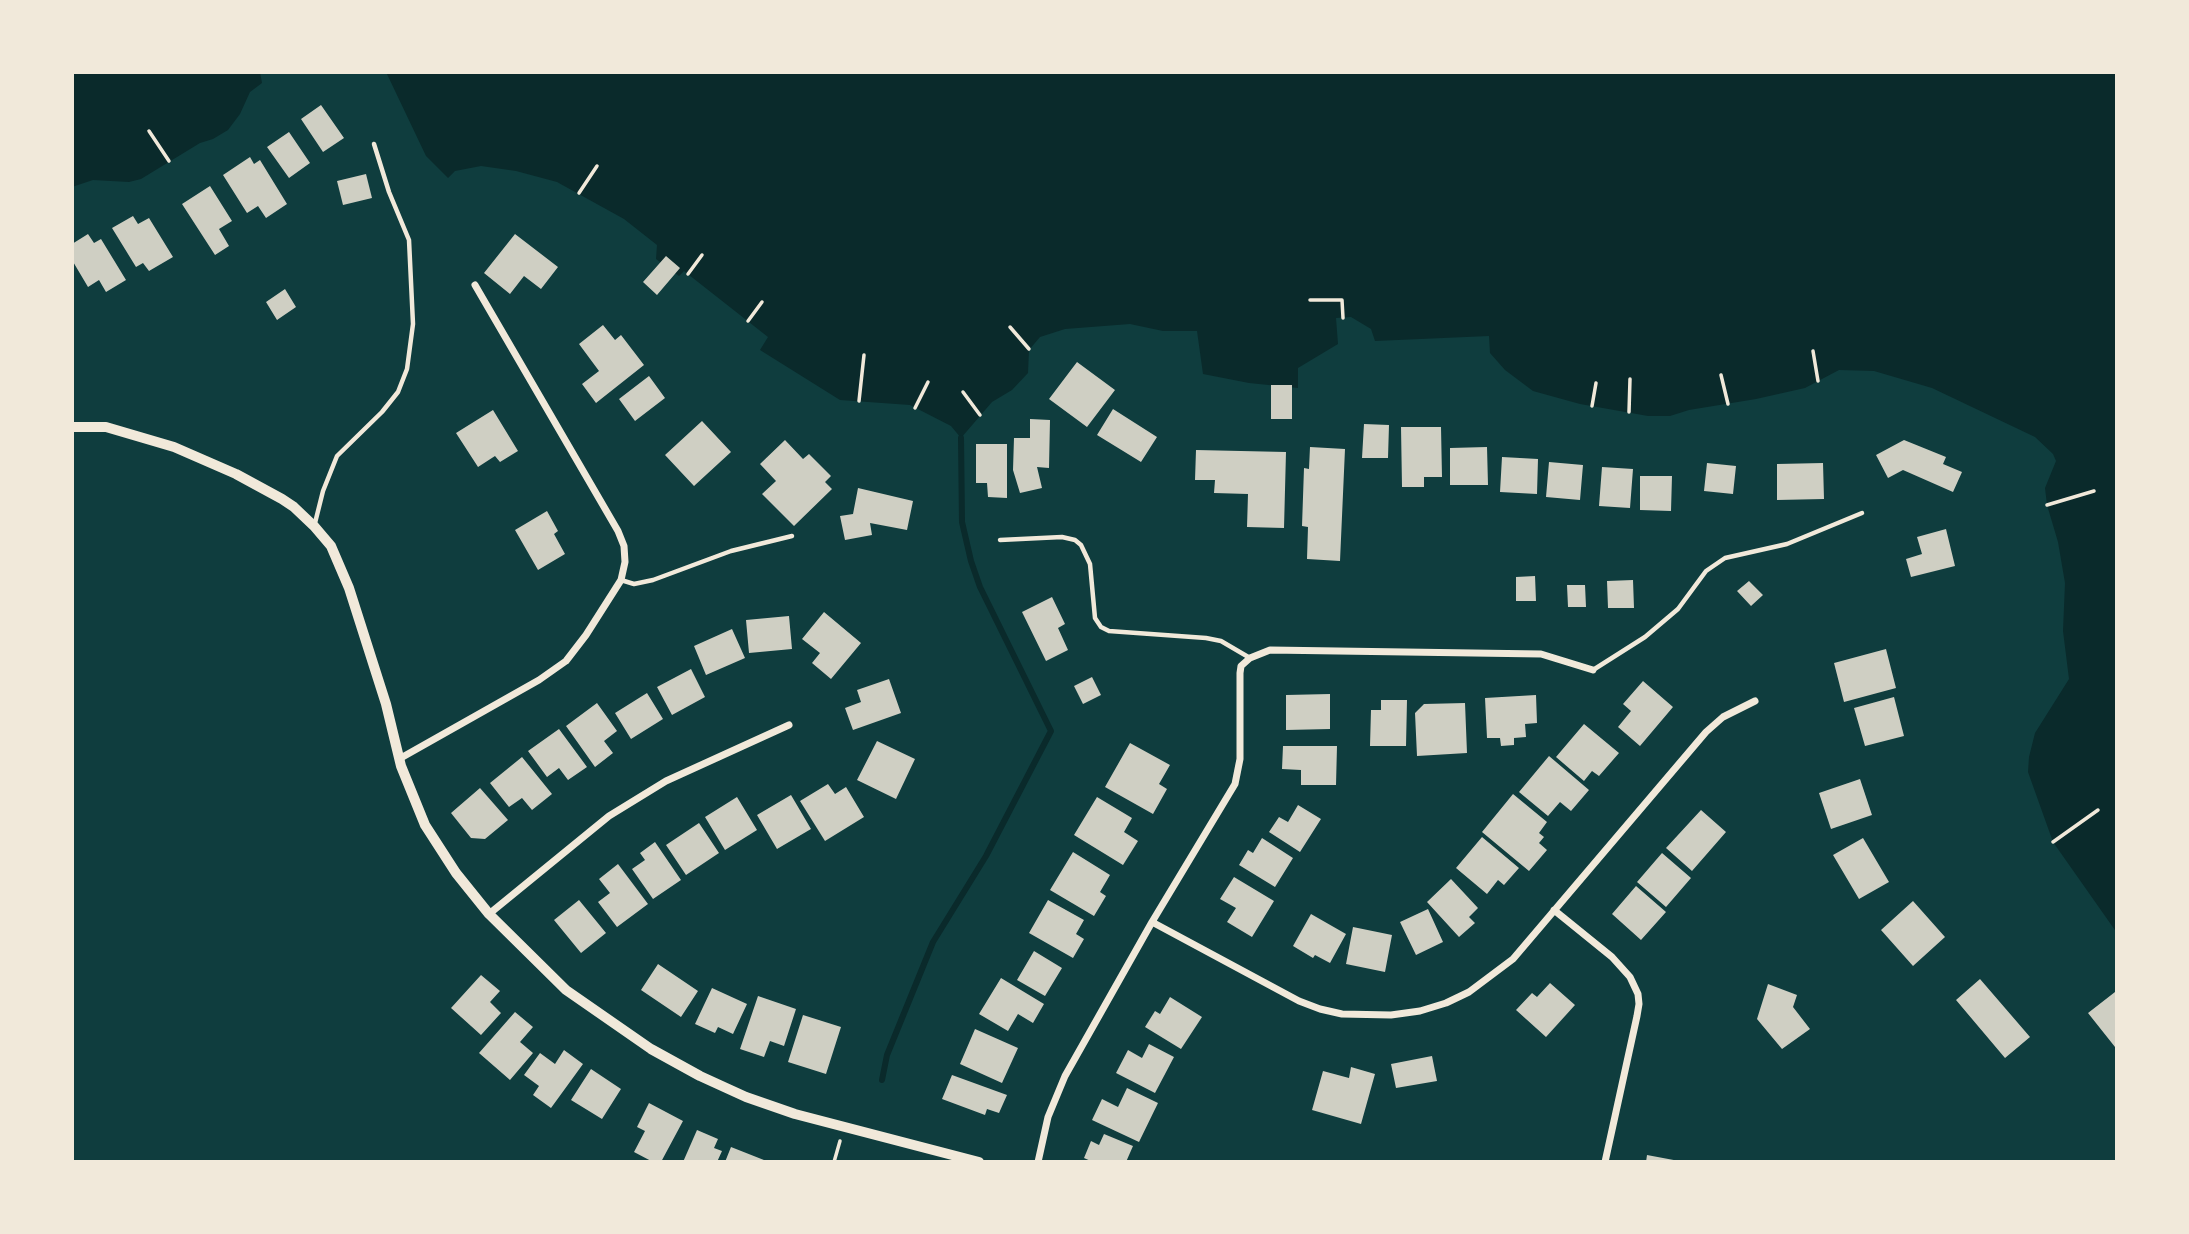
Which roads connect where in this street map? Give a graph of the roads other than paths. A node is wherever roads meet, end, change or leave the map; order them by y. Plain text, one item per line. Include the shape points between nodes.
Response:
1 (374, 144) dead end
2 (475, 285) dead end
3 (72, 427) edge
4 (1862, 513) dead end
5 (314, 526) junction
6 (792, 536) dead end
7 (1000, 540) dead end
8 (621, 580) junction
9 (1250, 658) junction
10 (1593, 670) joint
11 (1755, 701) dead end
12 (789, 725) dead end
13 (399, 759) junction
14 (1554, 910) junction
15 (489, 914) junction
16 (1152, 922) junction
17 (979, 1162) edge
18 (1038, 1162) edge
19 (1605, 1162) edge

1 - 5 lane via 409,240 413,324 407,369 398,392 382,412 337,456
2 - 8 street via 618,531 625,562
3 - 5 street via 116,429 174,447 282,499
4 - 10 lane via 1787,544 1725,558 1706,571 1678,609
5 - 13 street via 331,546 354,601
6 - 8 lane via 731,551 653,580 634,584
7 - 9 lane via 1062,537 1081,545 1090,564 1095,618 1108,631 1206,638
8 - 13 street via 566,661
9 - 10 street via 1270,650 1541,654
9 - 16 street via 1240,673 1236,784
11 - 14 street via 1723,717 1706,732
12 - 15 street via 666,781 610,816
13 - 15 street via 425,825
14 - 16 street via 1513,959 1469,992 1420,1011 1379,1016 1342,1014 1300,1001
14 - 19 street via 1623,968 1638,994
15 - 17 street via 566,990 651,1049 746,1097 795,1114
16 - 18 street via 1065,1076 1048,1117

